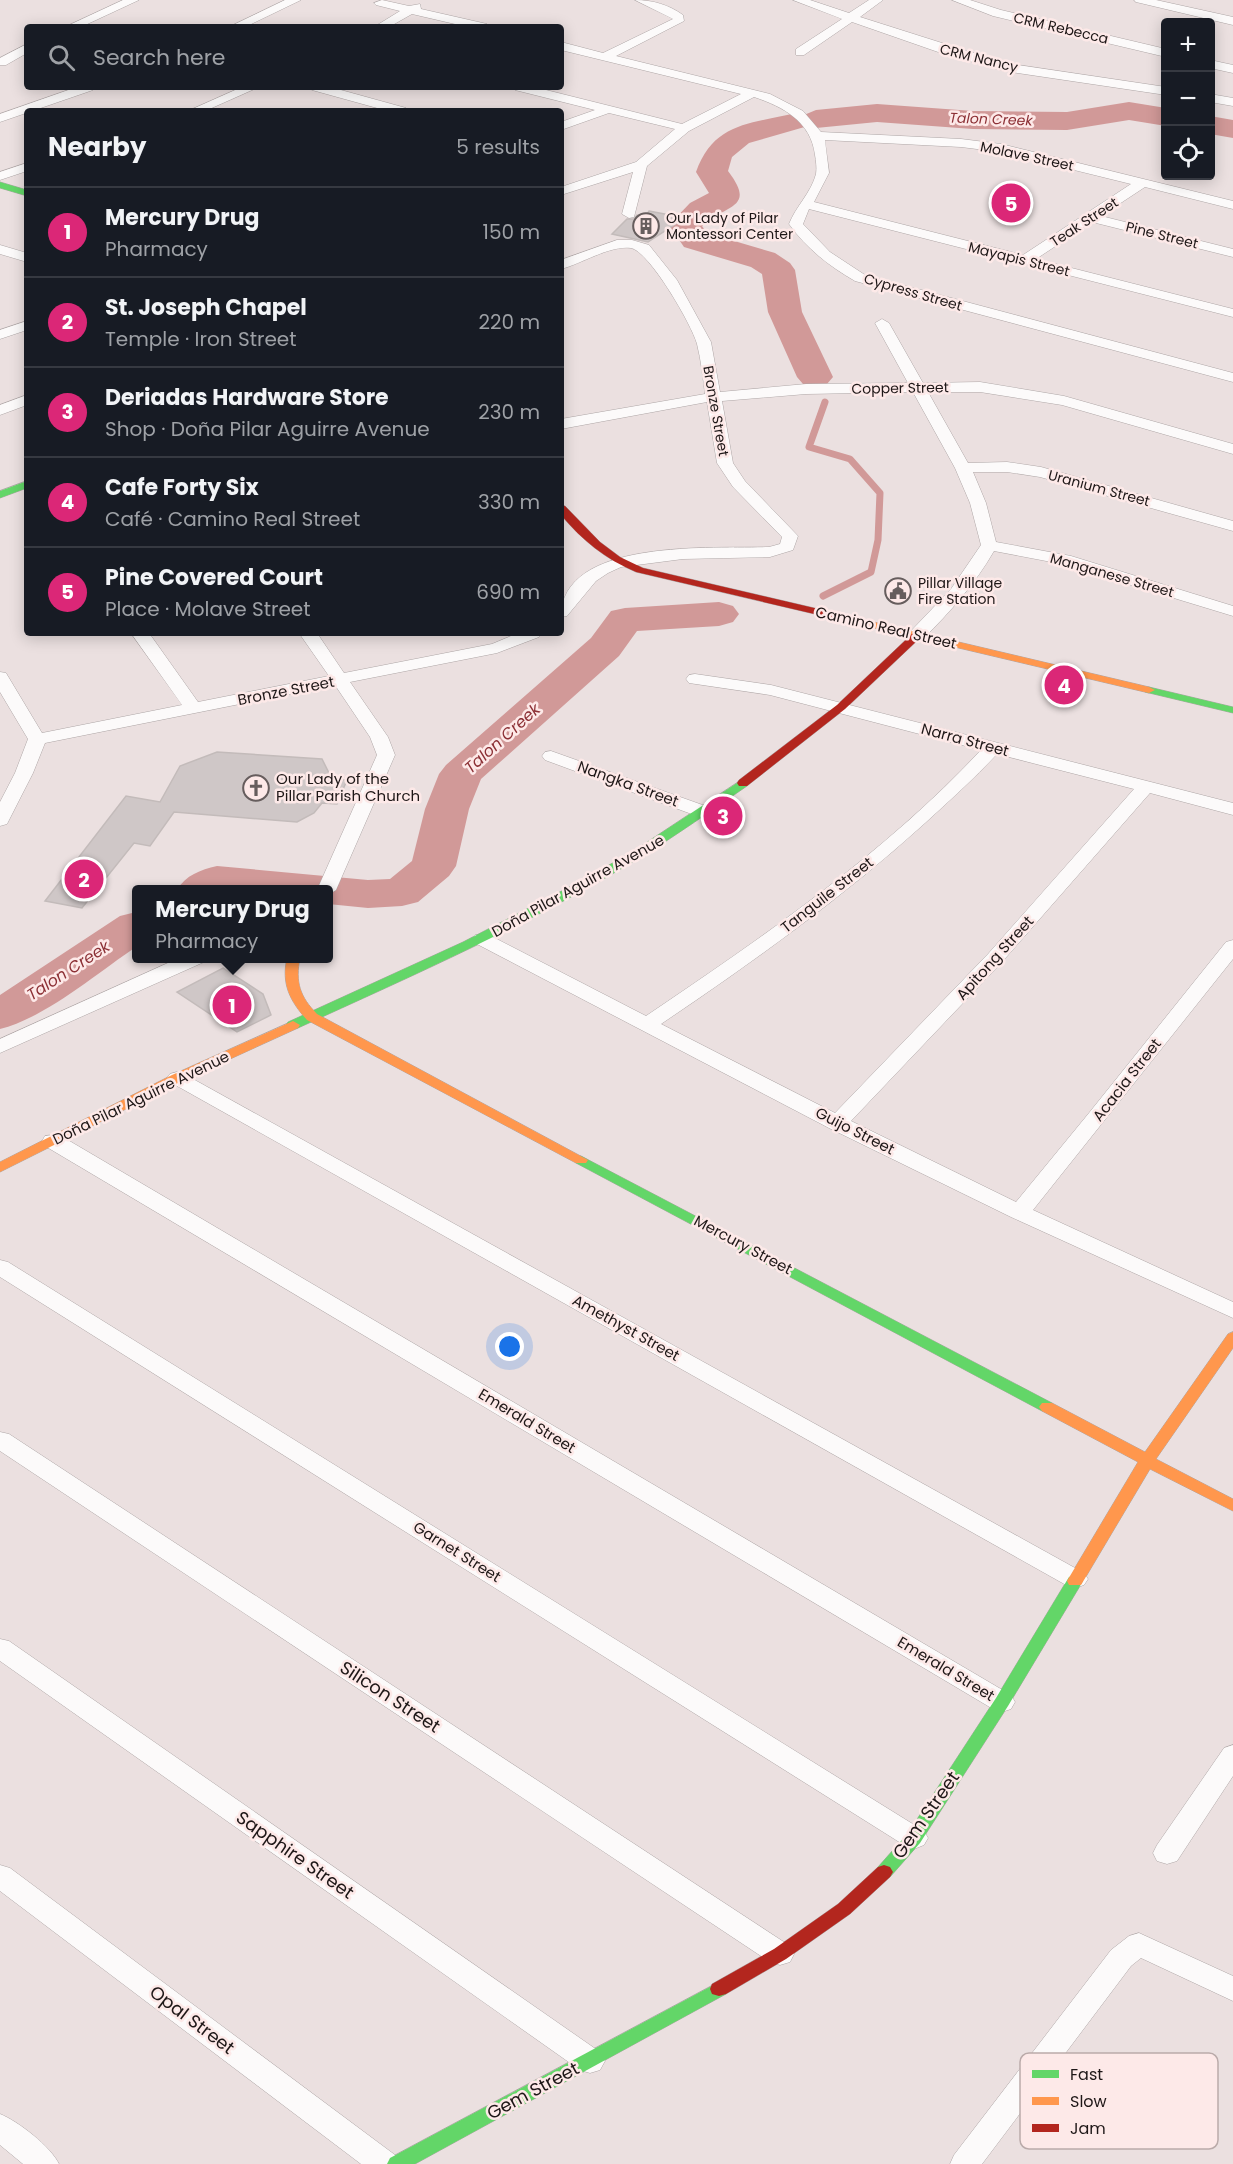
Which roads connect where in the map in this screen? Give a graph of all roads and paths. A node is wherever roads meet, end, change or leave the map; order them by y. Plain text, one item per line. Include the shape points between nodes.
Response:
1 (133, 0) edge
2 (295, 0) edge
3 (429, 0) edge
4 (641, 0) edge
5 (799, 0) edge
6 (877, 0) edge
7 (958, 0) edge
8 (1140, 0) edge
9 (380, 3) dead end
10 (411, 10) junction
11 (852, 18) junction
12 (1233, 21) edge
13 (78, 24) edge
14 (242, 24) edge
15 (385, 24) edge
16 (470, 24) edge
17 (564, 47) edge
18 (24, 50) edge
19 (800, 52) dead end
20 (1161, 52) edge
21 (606, 56) junction
22 (1215, 65) edge
23 (19, 66) dead end
24 (1233, 69) edge
25 (80, 90) edge
26 (246, 90) edge
27 (327, 90) edge
28 (531, 90) edge
29 (1161, 91) edge
30 (753, 93) junction
31 (1215, 99) edge
32 (1233, 102) edge
33 (29, 108) edge
34 (201, 108) edge
35 (391, 108) edge
36 (608, 109) junction
37 (24, 110) edge
38 (0, 118) edge
39 (564, 125) edge
40 (684, 128) junction
41 (817, 136) junction
42 (641, 165) junction
43 (24, 168) edge
44 (0, 176) edge
45 (1142, 183) junction
46 (0, 185) edge
47 (564, 190) edge
48 (24, 192) edge
49 (805, 204) junction
50 (1233, 205) edge
51 (629, 214) dead end
52 (1091, 218) junction
53 (0, 249) edge
54 (1233, 253) edge
55 (24, 257) edge
56 (1025, 260) junction
57 (564, 264) edge
58 (1233, 314) edge
59 (882, 323) dead end
60 (24, 326) edge
61 (3, 332) edge
62 (1233, 378) edge
63 (920, 387) junction
64 (712, 397) junction
65 (24, 401) edge
66 (0, 410) edge
67 (564, 423) edge
68 (1233, 449) edge
69 (963, 468) junction
70 (24, 485) edge
71 (0, 495) edge
72 (564, 511) edge
73 (1233, 526) edge
74 (989, 545) junction
75 (617, 562) junction
76 (564, 608) edge
77 (1233, 611) edge
78 (917, 635) junction
79 (142, 636) edge
80 (310, 636) edge
81 (488, 636) edge
82 (525, 636) edge
83 (497, 648) junction
84 (0, 677) edge
85 (695, 679) dead end
86 (340, 680) junction
87 (841, 707) junction
88 (193, 708) junction
89 (1233, 710) edge
90 (36, 740) junction
91 (993, 747) junction
92 (552, 756) dead end
93 (1146, 787) junction
94 (1233, 808) edge
95 (704, 812) junction
96 (0, 820) edge
97 (328, 885) edge
98 (482, 939) junction
99 (1233, 946) edge
100 (186, 963) edge
101 (292, 963) edge
102 (312, 1017) junction
103 (647, 1024) junction
104 (0, 1047) edge
105 (177, 1078) junction
106 (837, 1123) junction
107 (53, 1141) junction
108 (0, 1168) edge
109 (1019, 1212) junction
110 (0, 1267) edge
111 (1233, 1311) edge
112 (1233, 1337) edge
113 (0, 1440) edge
114 (1148, 1459) junction
115 (1233, 1506) edge
116 (1075, 1579) junction
117 (0, 1648) edge
118 (1002, 1702) junction
119 (1233, 1755) edge
120 (914, 1838) junction
121 (1167, 1854) dead end
122 (0, 1876) edge
123 (780, 1954) junction
124 (1233, 1989) edge
125 (1049, 2053) edge
126 (590, 2061) junction
127 (1020, 2091) edge
128 (0, 2127) edge
129 (44, 2164) edge
130 (384, 2164) edge
131 (397, 2164) edge
132 (964, 2164) edge

1 - 13 street
2 - 14 street
3 - 10 street
4 - 21 street via 672,13 678,21
5 - 11 street, CRM Nancy
6 - 11 street
7 - 20 street, CRM Rebecca
8 - 12 street
9 - 10 street
10 - 15 street
10 - 16 street
11 - 19 street
11 - 29 street, CRM Nancy via 1004,67
17 - 21 street, Cypress Street
18 - 23 street via 2,62
21 - 30 street, Cypress Street
22 - 24 street
25 - 33 street
26 - 34 street
27 - 35 street
28 - 36 street
30 - 40 street
30 - 41 street, Cypress Street via 794,111 808,121
31 - 32 street
36 - 39 street
36 - 40 street
37 - 38 street
40 - 42 street
41 - 45 street, Molave Street via 1001,148
41 - 49 street, Cypress Street via 823,173
42 - 47 street
42 - 51 street
43 - 44 street
45 - 50 street, Molave Street
45 - 52 street, Teak Street
46 - 48 street
49 - 56 street, Mayapis Street
49 - 62 street, Cypress Street via 796,224 801,232 860,278
52 - 54 street, Pine Street
52 - 56 street, Teak Street
53 - 55 street
56 - 58 street, Mayapis Street
57 - 64 street, Bronze Street via 606,247 632,244 651,254 704,342
59 - 63 street
60 - 61 street
63 - 64 street, Copper Street via 806,389
63 - 68 street, Copper Street via 1022,392
63 - 69 street
64 - 67 street, Copper Street
64 - 75 street, Bronze Street via 725,463 739,484 790,536 787,547 770,552
65 - 66 street
69 - 73 street, Uranium Street via 1007,467 1041,472
69 - 74 street via 978,503
70 - 71 street
72 - 75 street, Camino Real Street via 599,551
74 - 77 street, Manganese Street via 1065,560
74 - 78 street, Doña Pilar Aguirre Avenue via 948,605
75 - 76 street, Bronze Street via 588,579
75 - 78 street, Camino Real Street via 686,582
78 - 87 street, Doña Pilar Aguirre Avenue
78 - 89 street, Camino Real Street
79 - 88 street
80 - 86 street
81 - 83 street
82 - 83 street, Bronze Street
83 - 86 street, Bronze Street
84 - 90 street
85 - 87 street, Narra Street via 771,690
86 - 88 street, Bronze Street
86 - 97 street via 379,737 386,754
87 - 91 street, Narra Street
87 - 95 street, Doña Pilar Aguirre Avenue
88 - 90 street, Bronze Street
90 - 96 street
91 - 93 street, Narra Street
91 - 103 street, Tanguile Street via 886,848 801,918
92 - 95 street, Nangka Street
93 - 94 street, Narra Street
93 - 106 street, Apitong Street via 1004,951
95 - 98 street, Doña Pilar Aguirre Avenue via 597,879
98 - 102 street, Doña Pilar Aguirre Avenue
98 - 103 street, Guijo Street
99 - 109 street, Acacia Street
100 - 104 street
101 - 102 street, Mercury Street via 291,991
102 - 105 street, Doña Pilar Aguirre Avenue
102 - 114 street, Mercury Street
103 - 106 street, Guijo Street
105 - 107 street, Doña Pilar Aguirre Avenue
105 - 116 street, Amethyst Street
106 - 109 street, Guijo Street
107 - 108 street, Doña Pilar Aguirre Avenue
107 - 118 street, Emerald Street
109 - 111 street, Guijo Street
110 - 120 street, Garnet Street
112 - 114 street, Gem Street
113 - 123 street, Silicon Street
114 - 115 street, Mercury Street
114 - 116 street, Gem Street
116 - 118 street, Gem Street
117 - 126 street, Sapphire Street
118 - 120 street, Gem Street
119 - 121 street
120 - 123 street, Gem Street via 844,1910
122 - 130 street, Opal Street
123 - 126 street, Gem Street
124 - 125 street via 1139,1944 1121,1958
126 - 131 street, Gem Street
127 - 132 street
128 - 129 street

